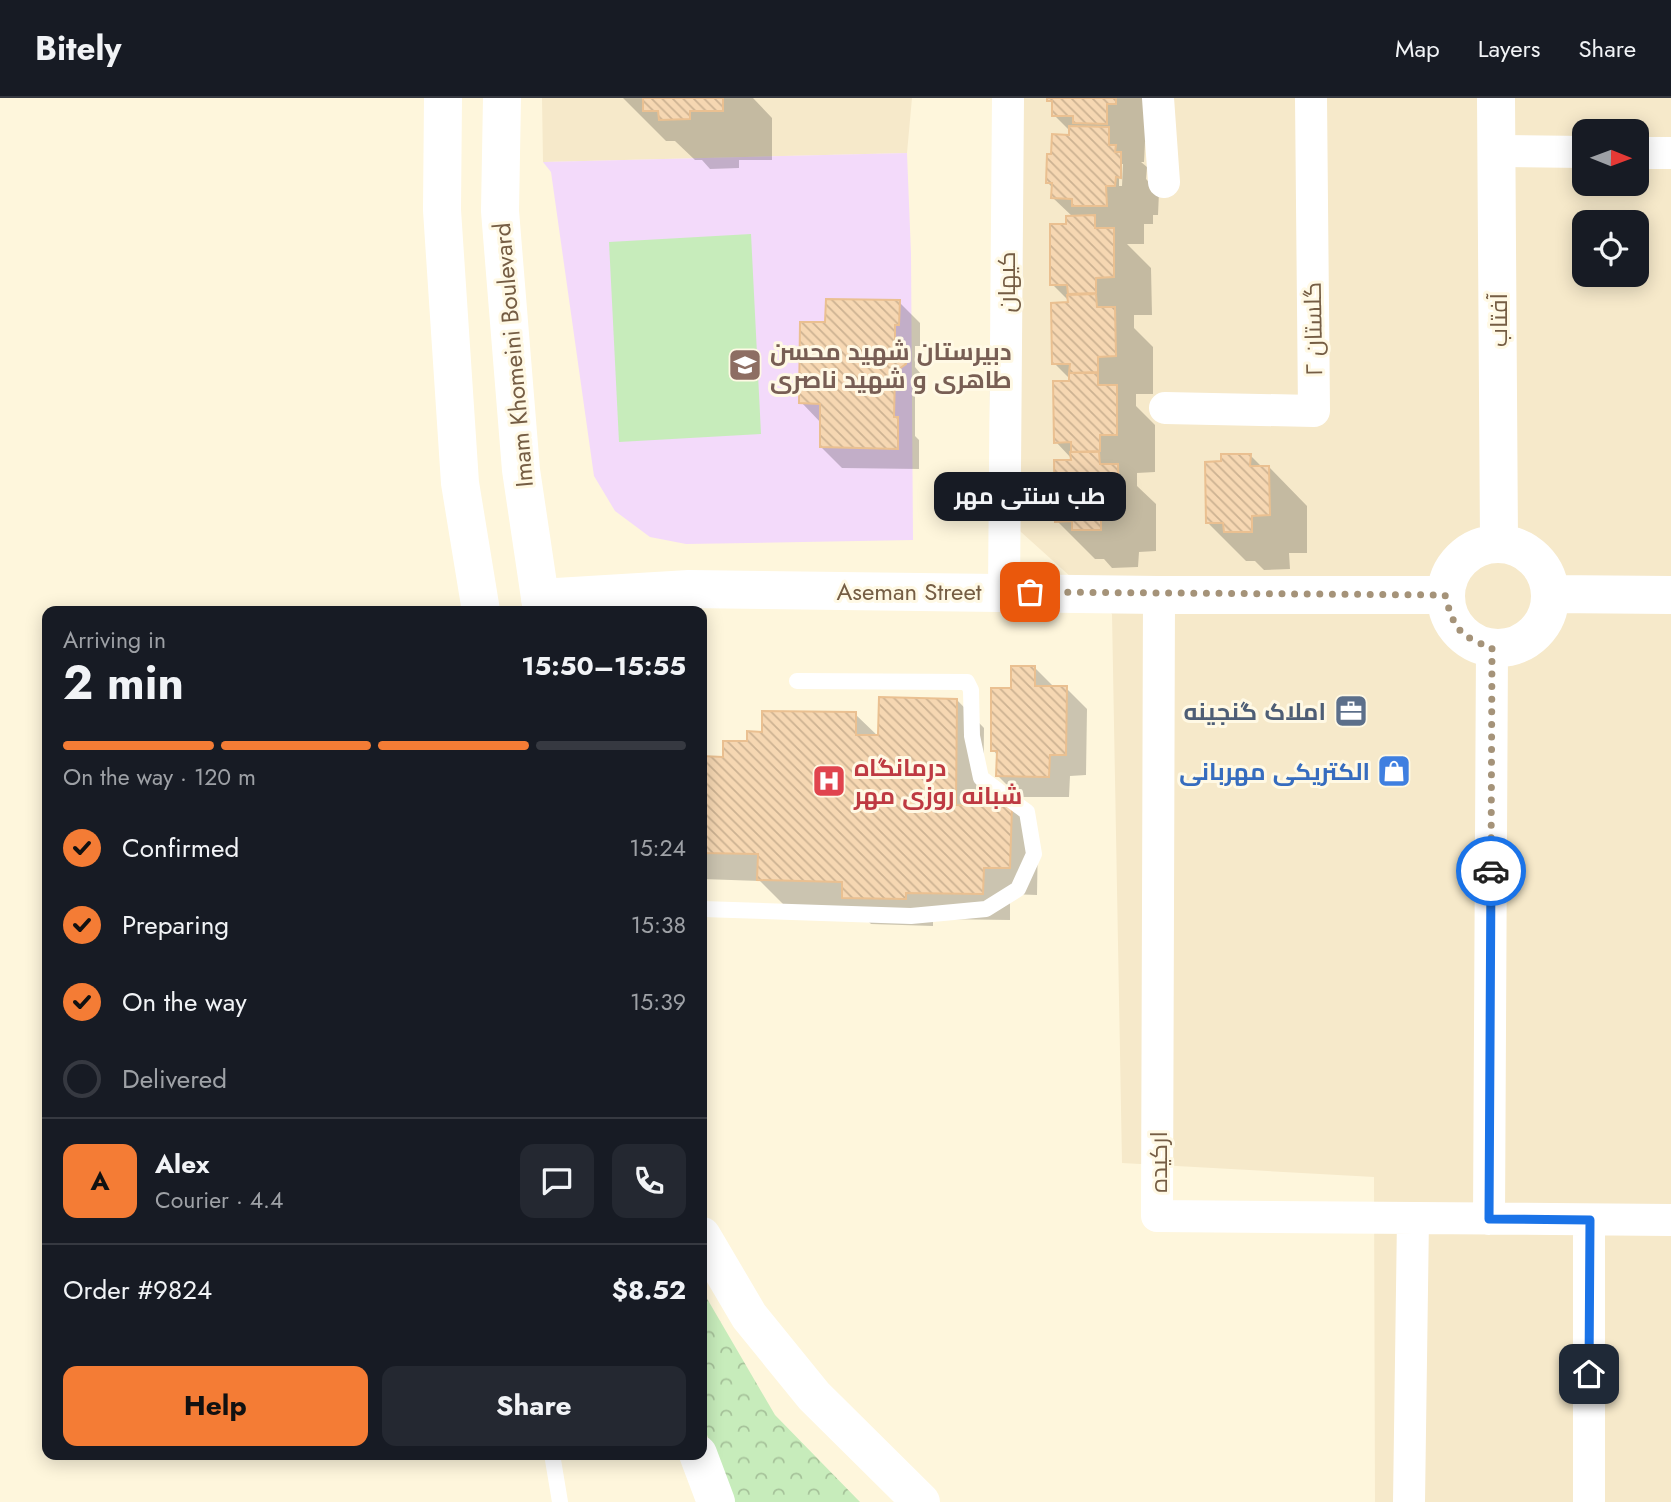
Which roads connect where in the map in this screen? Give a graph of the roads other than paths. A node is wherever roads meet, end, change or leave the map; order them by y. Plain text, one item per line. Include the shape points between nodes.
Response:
1 (443, 98) edge
2 (502, 98) edge
3 (1008, 98) edge
4 (1158, 98) edge
5 (1311, 98) edge
6 (1496, 98) edge
7 (1497, 151) junction
8 (1572, 152) edge
9 (1649, 153) edge
10 (1671, 153) edge
11 (1164, 182) dead end
12 (1165, 408) dead end
13 (1499, 542) junction
14 (1004, 592) junction
15 (1550, 594) junction
16 (1159, 595) junction
17 (1445, 595) junction
18 (1671, 595) edge
19 (541, 604) edge
20 (480, 606) edge
21 (1492, 648) junction
22 (797, 681) dead end
23 (707, 909) edge
24 (1413, 1218) junction
25 (1489, 1219) junction
26 (1590, 1220) junction
27 (1671, 1220) edge
28 (707, 1245) edge
29 (553, 1460) edge
30 (700, 1460) edge
31 (561, 1502) edge
32 (716, 1502) edge
33 (920, 1502) edge
34 (1409, 1502) edge
35 (1589, 1502) edge

1 - 20 street via 442,210 459,470
2 - 19 street, Imam Khomeini Boulevard via 500,211 521,470
3 - 14 street, کیهان
4 - 11 street
5 - 12 street, گلستان ۲ via 1314,411
6 - 7 street, آفتاب
7 - 8 street
7 - 13 street, آفتاب
9 - 10 street
13 - 15 street via 1529,553 1545,573
13 - 17 street via 1475,548 1453,568
14 - 16 street, Aseman Street
14 - 19 street, Aseman Street via 689,589
15 - 18 street
15 - 21 street via 1548,611 1538,629 1518,644
16 - 17 street, Aseman Street
16 - 24 street, ارکیده via 1157,1216
17 - 21 street via 1452,621 1469,639
21 - 25 street
22 - 23 lane via 967,682 981,778 1027,811 1034,854 1018,889 986,909 911,916
24 - 25 street, ارکیده
24 - 34 street
25 - 26 street, ارکیده
26 - 27 street, ارکیده
26 - 35 street
28 - 33 street via 749,1316 814,1396
29 - 31 lane
30 - 32 street

